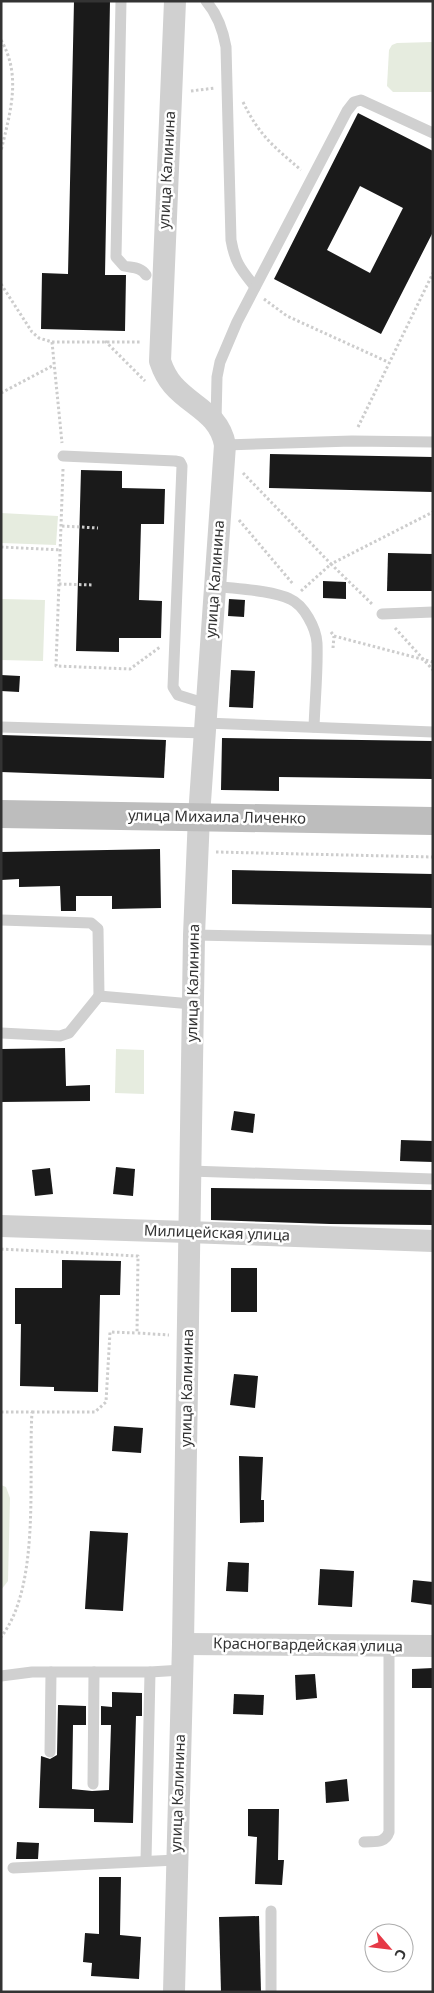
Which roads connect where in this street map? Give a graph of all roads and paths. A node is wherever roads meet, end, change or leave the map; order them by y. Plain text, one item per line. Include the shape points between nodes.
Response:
1 (120, 1) edge
2 (175, 1) edge
3 (206, 1) edge
4 (1, 40) edge
5 (227, 88) junction
6 (171, 94) junction
7 (433, 133) edge
8 (1, 151) edge
9 (310, 179) junction
10 (433, 272) edge
11 (146, 275) dead end
12 (1, 284) edge
13 (255, 287) junction
14 (52, 342) junction
15 (160, 342) junction
16 (388, 362) junction
17 (54, 365) junction
18 (1, 393) edge
19 (216, 421) junction
20 (352, 441) junction
21 (433, 442) edge
22 (230, 445) junction
23 (63, 456) junction
24 (433, 512) edge
25 (237, 517) dead end
26 (62, 526) junction
27 (98, 528) dead end
28 (1, 547) edge
29 (61, 550) junction
30 (331, 564) junction
31 (59, 584) junction
32 (94, 584) dead end
33 (214, 586) junction
34 (300, 592) junction
35 (305, 599) dead end
36 (433, 612) edge
37 (382, 614) dead end
38 (330, 630) dead end
39 (174, 636) junction
40 (433, 662) edge
41 (206, 720) junction
42 (1, 727) edge
43 (314, 727) junction
44 (433, 732) edge
45 (1, 814) edge
46 (199, 816) junction
47 (433, 821) edge
48 (197, 851) junction
49 (433, 857) edge
50 (1, 920) edge
51 (194, 935) junction
52 (433, 940) edge
53 (99, 996) junction
54 (192, 1004) junction
55 (1, 1033) edge
56 (190, 1171) junction
57 (433, 1179) edge
58 (1, 1226) edge
59 (188, 1232) junction
60 (433, 1242) edge
61 (1, 1249) edge
62 (137, 1333) junction
63 (188, 1337) junction
64 (1, 1412) edge
65 (32, 1412) junction
66 (1, 1637) edge
67 (183, 1644) junction
68 (389, 1646) junction
69 (433, 1646) edge
70 (182, 1670) junction
71 (51, 1672) junction
72 (94, 1672) junction
73 (150, 1672) junction
74 (1, 1676) edge
75 (50, 1752) dead end
76 (93, 1784) dead end
77 (364, 1842) dead end
78 (176, 1860) junction
79 (146, 1861) junction
80 (13, 1868) dead end
81 (271, 1910) dead end
82 (174, 1992) edge
83 (271, 1992) edge

1 - 11 lane via 116,257 124,266 139,268
2 - 6 street, улица Калинина
3 - 5 lane via 223,31
4 - 8 path via 12,66 14,90
5 - 6 path
5 - 9 path via 241,98 250,117 272,146
5 - 13 lane via 231,240 238,266
6 - 15 street, улица Калинина
7 - 9 lane via 361,100 354,102
9 - 13 lane
10 - 16 path
12 - 14 path via 32,332
13 - 16 path via 266,302 288,316
13 - 19 lane via 220,362
14 - 15 path
14 - 17 path
15 - 19 street, улица Калинина via 164,374
16 - 20 path
17 - 18 path
17 - 23 path
19 - 22 street, улица Калинина
20 - 21 lane
20 - 22 lane
22 - 30 path via 234,464
22 - 33 street, улица Калинина
23 - 26 path
23 - 39 lane via 180,462
24 - 30 path
25 - 34 path
26 - 27 path
26 - 29 path
28 - 29 path
29 - 31 path
30 - 34 path
31 - 32 path
31 - 39 path via 56,666 130,669
33 - 41 street, улица Калинина
33 - 43 lane via 279,595 292,599 303,610 317,641
34 - 35 path
36 - 37 lane
38 - 40 path via 334,636
39 - 41 lane via 175,692
41 - 42 lane
41 - 43 lane
41 - 46 street, улица Калинина
43 - 44 lane
45 - 46 main road, улица Михаила Личенко
46 - 47 main road, улица Михаила Личенко
46 - 48 street, улица Калинина
48 - 49 path
48 - 51 street, улица Калинина
50 - 53 lane via 91,923 98,928
51 - 52 lane
51 - 54 street, улица Калинина
53 - 54 lane
53 - 55 lane via 69,1033 60,1036
54 - 56 street, улица Калинина
56 - 57 lane
56 - 59 street, улица Калинина
58 - 59 street, Милицейская улица
59 - 60 street, Милицейская улица
59 - 63 street, улица Калинина
61 - 62 path via 138,1256
62 - 63 path
62 - 65 path via 110,1332 106,1402 95,1412
63 - 67 street, улица Калинина
64 - 65 path
65 - 66 path via 30,1525 25,1577 16,1610
67 - 68 street, Красногвардейская улица
67 - 70 street, улица Калинина
68 - 69 street, Красногвардейская улица
68 - 77 lane via 389,1832 383,1841
70 - 73 lane
70 - 78 street, улица Калинина
71 - 72 lane
71 - 74 lane
71 - 75 lane
72 - 73 lane
72 - 76 lane
73 - 79 lane
78 - 79 lane
78 - 82 street, улица Калинина
79 - 80 lane
81 - 83 lane

